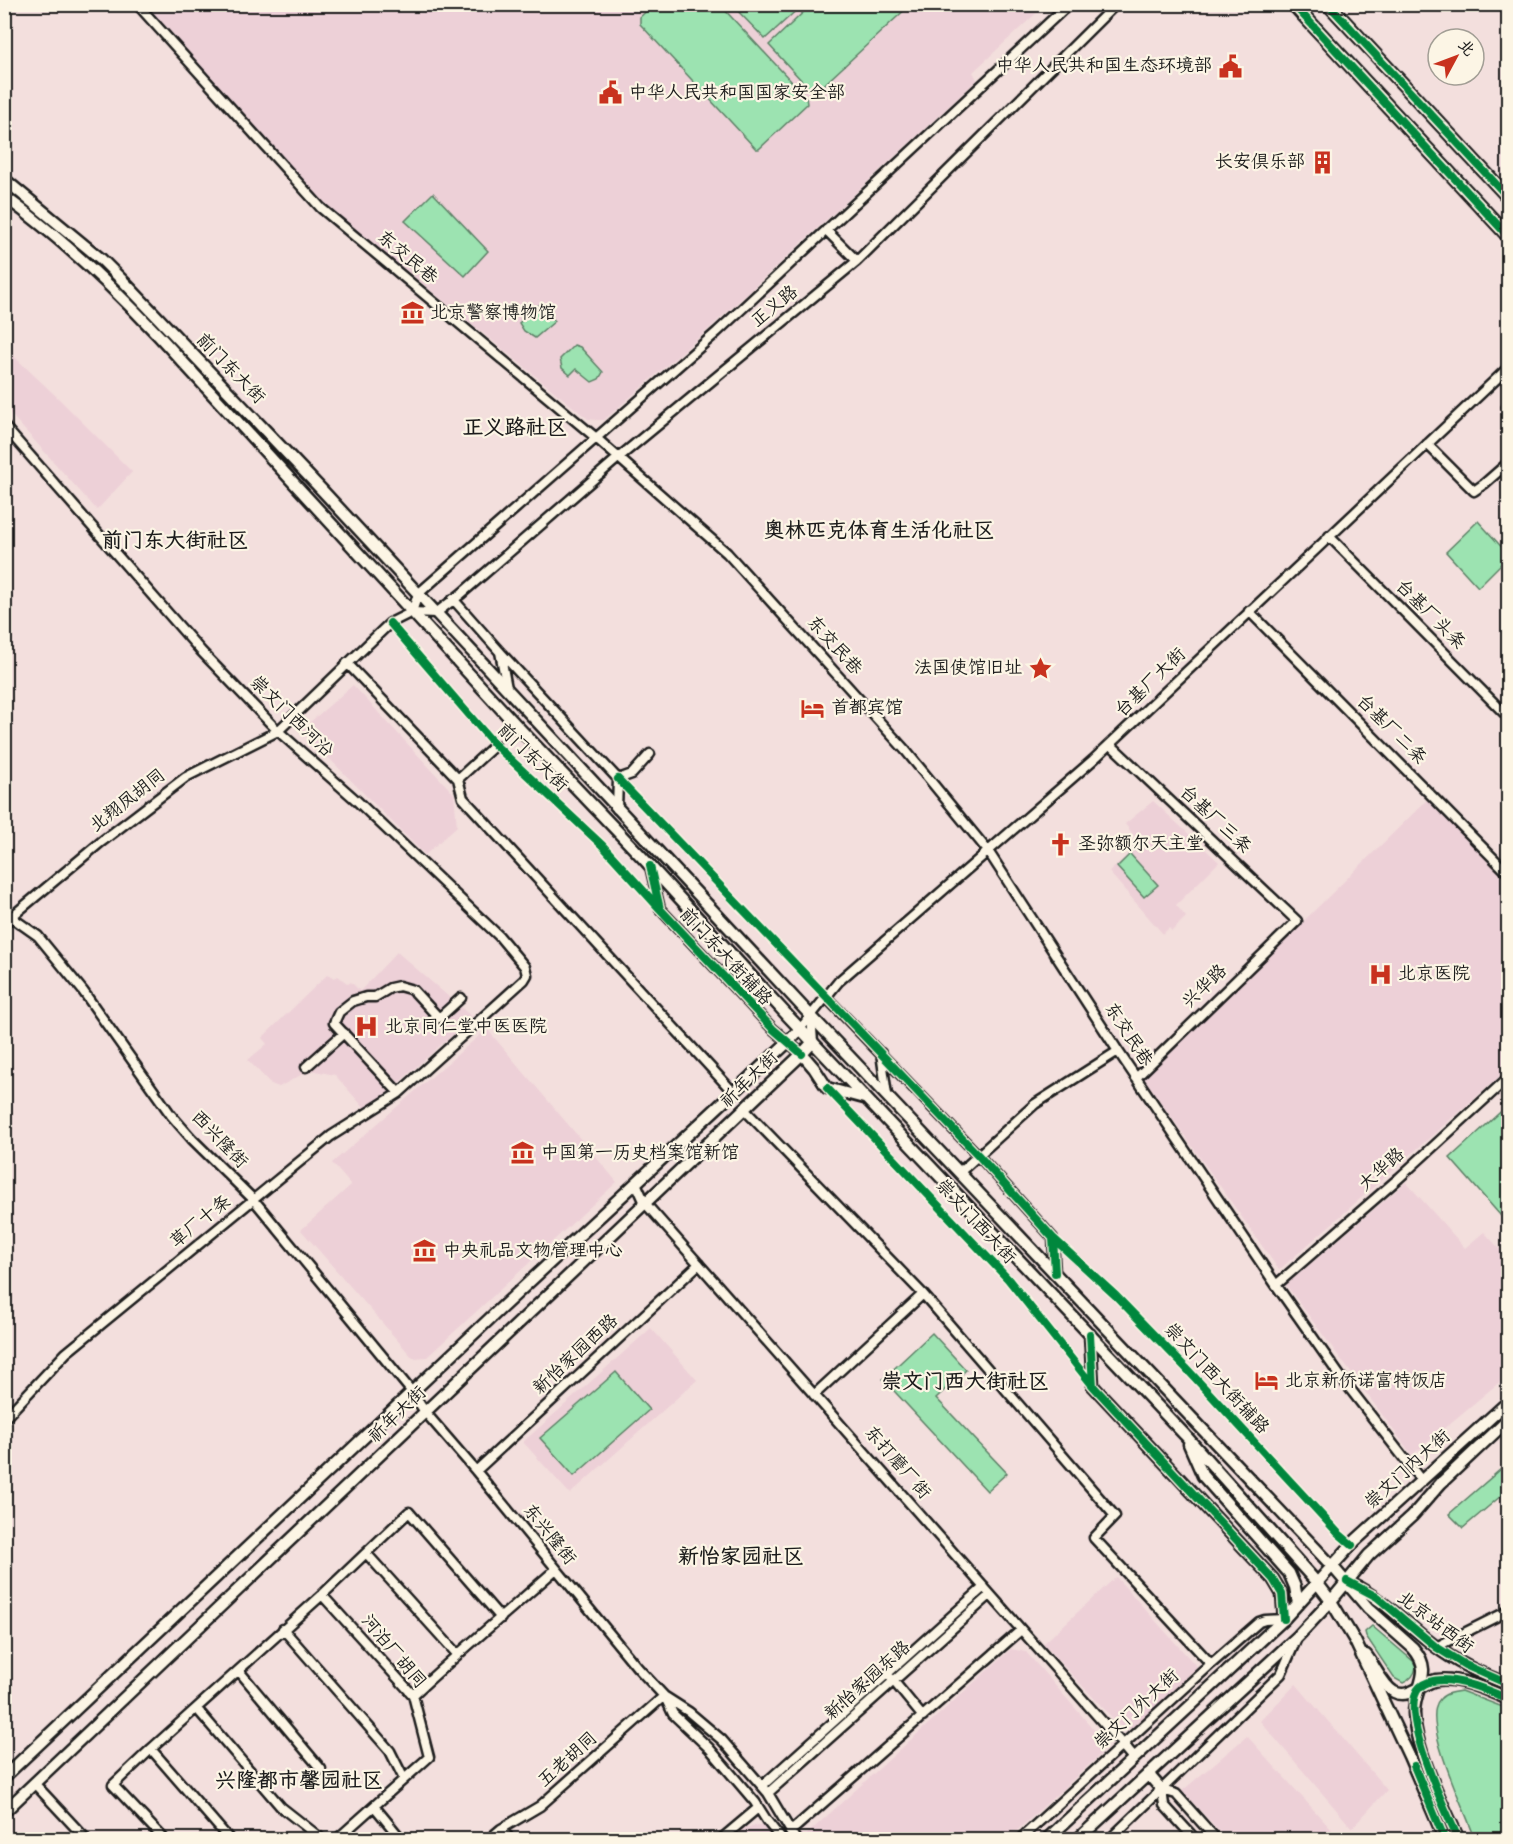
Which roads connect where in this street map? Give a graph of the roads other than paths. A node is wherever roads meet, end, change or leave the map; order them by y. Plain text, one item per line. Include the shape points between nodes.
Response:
1 (137, 4) edge
2 (1069, 4) edge
3 (1116, 4) edge
4 (1293, 4) edge
5 (1328, 4) edge
6 (4, 179) edge
7 (4, 196) edge
8 (1509, 197) edge
9 (826, 230) junction
10 (1509, 236) edge
11 (857, 261) junction
12 (1509, 368) edge
13 (4, 426) edge
14 (596, 437) junction
15 (1427, 444) junction
16 (618, 458) junction
17 (1509, 463) edge
18 (1329, 536) junction
19 (417, 594) junction
20 (453, 599) junction
21 (1250, 611) junction
22 (412, 612) junction
23 (436, 613) junction
24 (500, 652) junction
25 (347, 663) junction
26 (508, 692) junction
27 (1509, 717) edge
28 (279, 730) junction
29 (1110, 744) junction
30 (495, 745) dead end
31 (650, 754) dead end
32 (458, 778) junction
33 (618, 779) junction
34 (617, 809) junction
35 (988, 851) junction
36 (650, 866) junction
37 (1509, 873) edge
38 (7, 917) edge
39 (1297, 921) joint
40 (826, 997) junction
41 (461, 998) dead end
42 (483, 1016) joint
43 (811, 1016) junction
44 (800, 1029) junction
45 (344, 1033) junction
46 (788, 1042) junction
47 (813, 1042) junction
48 (1118, 1051) junction
49 (880, 1053) junction
50 (802, 1054) junction
51 (306, 1067) dead end
52 (1136, 1078) junction
53 (1509, 1078) edge
54 (399, 1093) junction
55 (734, 1093) junction
56 (887, 1095) junction
57 (866, 1098) junction
58 (744, 1109) junction
59 (978, 1155) junction
60 (960, 1172) junction
61 (636, 1183) junction
62 (254, 1200) junction
63 (645, 1203) junction
64 (699, 1264) junction
65 (1055, 1273) junction
66 (1276, 1285) junction
67 (923, 1294) junction
68 (1090, 1334) junction
69 (412, 1392) junction
70 (814, 1395) junction
71 (1509, 1402) edge
72 (425, 1412) junction
73 (4, 1419) edge
74 (1509, 1420) edge
75 (1185, 1435) junction
76 (476, 1471) junction
77 (1421, 1480) junction
78 (366, 1553) junction
79 (1333, 1566) junction
80 (556, 1569) junction
81 (1347, 1581) junction
82 (1318, 1584) junction
83 (984, 1587) junction
84 (322, 1595) junction
85 (990, 1595) junction
86 (1331, 1601) junction
87 (1298, 1604) junction
88 (1509, 1611) edge
89 (501, 1618) junction
90 (1284, 1619) junction
91 (283, 1629) junction
92 (1021, 1630) junction
93 (1298, 1636) junction
94 (1355, 1641) junction
95 (1436, 1647) junction
96 (457, 1654) junction
97 (1211, 1664) junction
98 (239, 1671) junction
99 (890, 1677) junction
100 (1509, 1684) edge
101 (1419, 1688) junction
102 (413, 1695) junction
103 (664, 1696) junction
104 (1509, 1698) edge
105 (197, 1708) junction
106 (923, 1717) junction
107 (1123, 1746) junction
108 (151, 1749) junction
109 (1134, 1758) junction
110 (321, 1769) dead end
111 (1148, 1774) junction
112 (4, 1777) edge
113 (404, 1779) junction
114 (34, 1783) junction
115 (765, 1790) junction
116 (1162, 1790) junction
117 (374, 1806) junction
118 (758, 1808) junction
119 (4, 1812) edge
120 (501, 1829) junction
121 (793, 1836) edge
122 (87, 1839) edge
123 (165, 1839) edge
124 (230, 1839) edge
125 (323, 1839) edge
126 (336, 1839) edge
127 (402, 1839) edge
128 (488, 1839) edge
129 (511, 1839) edge
130 (720, 1839) edge
131 (782, 1839) edge
132 (1019, 1839) edge
133 (1046, 1839) edge
134 (1077, 1839) edge
135 (1109, 1839) edge
136 (1196, 1839) edge
137 (1217, 1839) edge
138 (1445, 1839) edge
139 (1459, 1839) edge

1 - 14 street, 东交民巷 via 321,208
2 - 9 street, 正义路
3 - 11 street, 正义路
4 - 10 highway
5 - 8 highway
6 - 19 main road, 前门东大街 via 125,283
7 - 22 main road, 前门东大街 via 118,293
9 - 11 street
9 - 14 street, 正义路
11 - 16 street, 正义路
12 - 15 street, 台基厂大街
13 - 28 street, 崇文门西河沿 via 201,651
14 - 16 street, 东交民巷
14 - 19 street, 正义路
15 - 17 street via 1474,490
15 - 18 street, 台基厂大街
16 - 20 street, 正义路
16 - 35 street, 东交民巷 via 727,553 906,751
18 - 21 street, 台基厂大街
18 - 27 street, 台基厂头条
19 - 22 street
19 - 23 main road, 前门东大街
20 - 23 street, 正义路
20 - 24 street
21 - 29 street, 台基厂大街
21 - 37 street, 台基厂二条
22 - 23 street
22 - 25 street, 北翔凤胡同 via 390,623
22 - 36 main road, 前门东大街
23 - 26 main road, 前门东大街
24 - 26 street
24 - 33 street
25 - 28 street, 北翔凤胡同
25 - 32 street
26 - 34 main road, 前门东大街
28 - 38 street, 北翔凤胡同 via 186,777
28 - 42 street, 崇文门西河沿 via 490,928 525,967 524,980
29 - 35 street, 台基厂大街
29 - 39 street, 台基厂三条
30 - 32 street
31 - 33 street via 632,774
32 - 55 street via 463,798 475,812
33 - 34 street
34 - 43 main road, 前门东大街
35 - 40 street, 台基厂大街 via 839,981
35 - 48 street, 东交民巷
36 - 44 main road, 前门东大街
36 - 46 street, 前门东大街辅路 via 660,909
38 - 62 street, 西兴隆街 via 38,936 83,991 171,1115
39 - 52 street, 兴华路
40 - 43 street, 台基厂大街
40 - 49 street
41 - 45 street via 439,1018 410,988 390,988 375,997 353,1001 339,1012 334,1023
42 - 54 street, 草厂十条
43 - 44 street, 台基厂大街
43 - 47 street
43 - 56 main road, 崇文门西大街
44 - 46 main road, 祈年大街
44 - 47 main road, 前门东大街
45 - 51 street
45 - 54 street
46 - 50 street, 前门东大街辅路
46 - 55 main road, 祈年大街
47 - 50 main road, 祈年大街
47 - 57 main road, 崇文门西大街
48 - 52 street, 东交民巷
48 - 59 street via 1035,1104
49 - 56 street
49 - 59 street
50 - 57 main road via 827,1088
50 - 58 main road, 祈年大街
52 - 66 street, 东交民巷
53 - 66 street, 大华路
54 - 62 street, 草厂十条 via 331,1136
55 - 61 main road, 祈年大街
56 - 60 main road, 崇文门西大街
57 - 68 main road, 崇文门西大街
58 - 63 main road, 祈年大街
58 - 67 street
59 - 60 street
59 - 65 street via 1053,1238
60 - 65 main road, 崇文门西大街
61 - 63 street, 东打磨厂街
61 - 69 main road, 祈年大街
62 - 69 street, 西兴隆街
62 - 73 street, 草厂十条 via 66,1353
63 - 64 street, 东打磨厂街
63 - 72 main road, 祈年大街
64 - 70 street, 东打磨厂街
64 - 76 street, 新怡家园西路
65 - 79 main road, 崇文门西大街
66 - 77 street, 东交民巷
67 - 70 street
67 - 97 street via 1115,1516 1094,1538
68 - 75 main road, 崇文门西大街
68 - 90 main road via 1093,1386 1273,1579 1282,1594
69 - 72 street, 东兴隆街
69 - 112 main road, 祈年大街
70 - 83 street, 东打磨厂街
71 - 77 main road, 崇文门内大街
72 - 76 street, 东兴隆街
72 - 114 main road, 祈年大街
74 - 81 main road, 崇文门内大街 via 1440,1483
75 - 82 main road, 崇文门西大街
75 - 87 main road via 1203,1476 1289,1573
76 - 80 street, 东兴隆街
77 - 79 main road, 崇文门内大街
78 - 84 street
78 - 89 street via 409,1512
78 - 96 street
79 - 81 main road, 崇文门西大街
79 - 82 main road, 崇文门外大街
80 - 89 street
80 - 103 street, 东兴隆街
81 - 86 main road
81 - 95 main road, 北京站西街 via 1377,1597
81 - 101 main road, 北京站西街 via 1364,1604 1418,1654 1424,1674
82 - 86 main road, 崇文门西大街
82 - 87 main road, 崇文门外大街
83 - 85 street, 东打磨厂街
83 - 99 street, 新怡家园东路
84 - 91 street
84 - 102 street, 河泊厂胡同
85 - 92 street, 东打磨厂街
85 - 99 street, 新怡家园东路
86 - 93 main road
86 - 94 main road, 崇文门西大街
87 - 90 main road, 崇文门外大街
88 - 95 street
89 - 96 street
90 - 97 street, 崇文门外大街 via 1259,1622
90 - 109 main road, 崇文门外大街
91 - 98 street
91 - 113 street via 390,1751
92 - 106 street
92 - 107 street, 东打磨厂街
93 - 111 main road
93 - 116 street via 1281,1674
94 - 101 main road via 1393,1691 1401,1694
94 - 138 main road
95 - 100 main road, 北京站西街
96 - 102 street
97 - 107 street, 崇文门外大街
98 - 105 street
98 - 110 street
99 - 106 street
99 - 115 street, 新怡家园东路
101 - 104 main road, 北京站西街 via 1446,1680 1479,1686
101 - 139 main road via 1414,1713 1420,1746
102 - 113 street, 河泊厂胡同 via 429,1757
103 - 115 street, 东兴隆街 via 722,1740
103 - 118 street, 东兴隆街 via 673,1714 709,1748
103 - 120 street, 五老胡同 via 540,1806
105 - 108 street
105 - 125 street via 281,1807
106 - 121 street
107 - 109 main road
107 - 132 street, 崇文门外大街
108 - 123 street via 113,1785
108 - 124 street
109 - 133 main road, 崇文门外大街
111 - 116 main road
111 - 134 main road
113 - 117 street, 河泊厂胡同
114 - 119 main road, 祈年大街
114 - 122 street
115 - 121 street, 东兴隆街
116 - 135 street
116 - 136 street via 1164,1805
116 - 137 street via 1176,1794
117 - 126 street, 河泊厂胡同
117 - 127 street
118 - 130 street
118 - 131 street, 东兴隆街
120 - 128 street, 五老胡同
120 - 129 street

